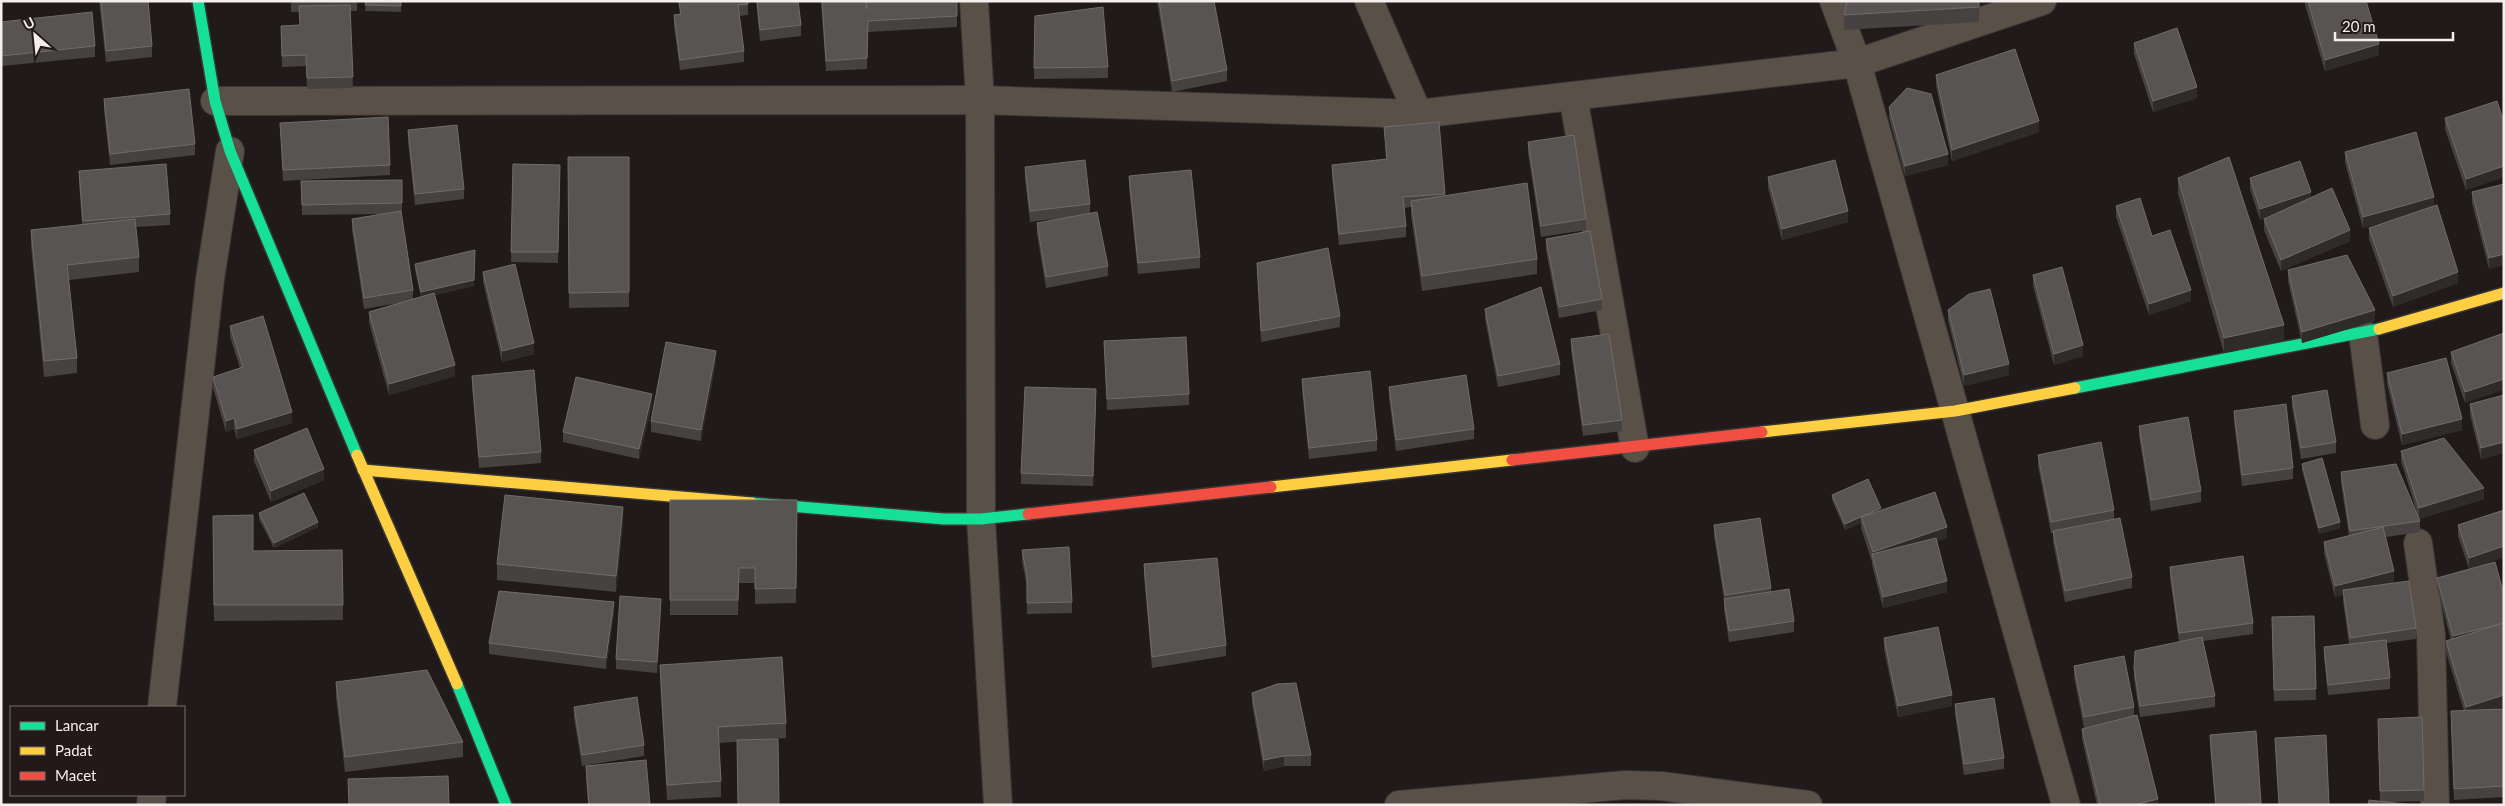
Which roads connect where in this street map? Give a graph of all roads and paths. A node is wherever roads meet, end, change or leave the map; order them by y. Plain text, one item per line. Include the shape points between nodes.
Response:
1 (198, 1) edge
2 (974, 1) edge
3 (1369, 1) edge
4 (1834, 1) edge
5 (2042, 1) edge
6 (1857, 63) junction
7 (1573, 96) junction
8 (980, 100) junction
9 (215, 101) junction
10 (1418, 114) junction
11 (230, 151) junction
12 (2504, 292) edge
13 (2363, 334) junction
14 (1955, 411) junction
15 (2376, 425) dead end
16 (1636, 448) junction
17 (362, 470) junction
18 (981, 519) junction
19 (2418, 542) dead end
20 (162, 706) edge
21 (1611, 796) edge
22 (506, 805) edge
23 (998, 805) edge
24 (1399, 805) edge
25 (1808, 805) edge
26 (2066, 805) edge
27 (2435, 805) edge

1 - 9 street
2 - 8 street
3 - 10 street
4 - 6 street
5 - 6 street
6 - 7 street
6 - 14 street
7 - 10 street
7 - 16 street
8 - 9 street
8 - 10 street
8 - 18 street
9 - 11 street
11 - 17 street
11 - 20 street via 211,270
12 - 13 street
13 - 14 street
13 - 15 street
14 - 16 street
14 - 26 street
16 - 18 street
17 - 18 street via 944,519
17 - 22 street via 450,666
18 - 23 street
19 - 27 street via 2431,635
21 - 24 street
21 - 25 street via 1661,786

